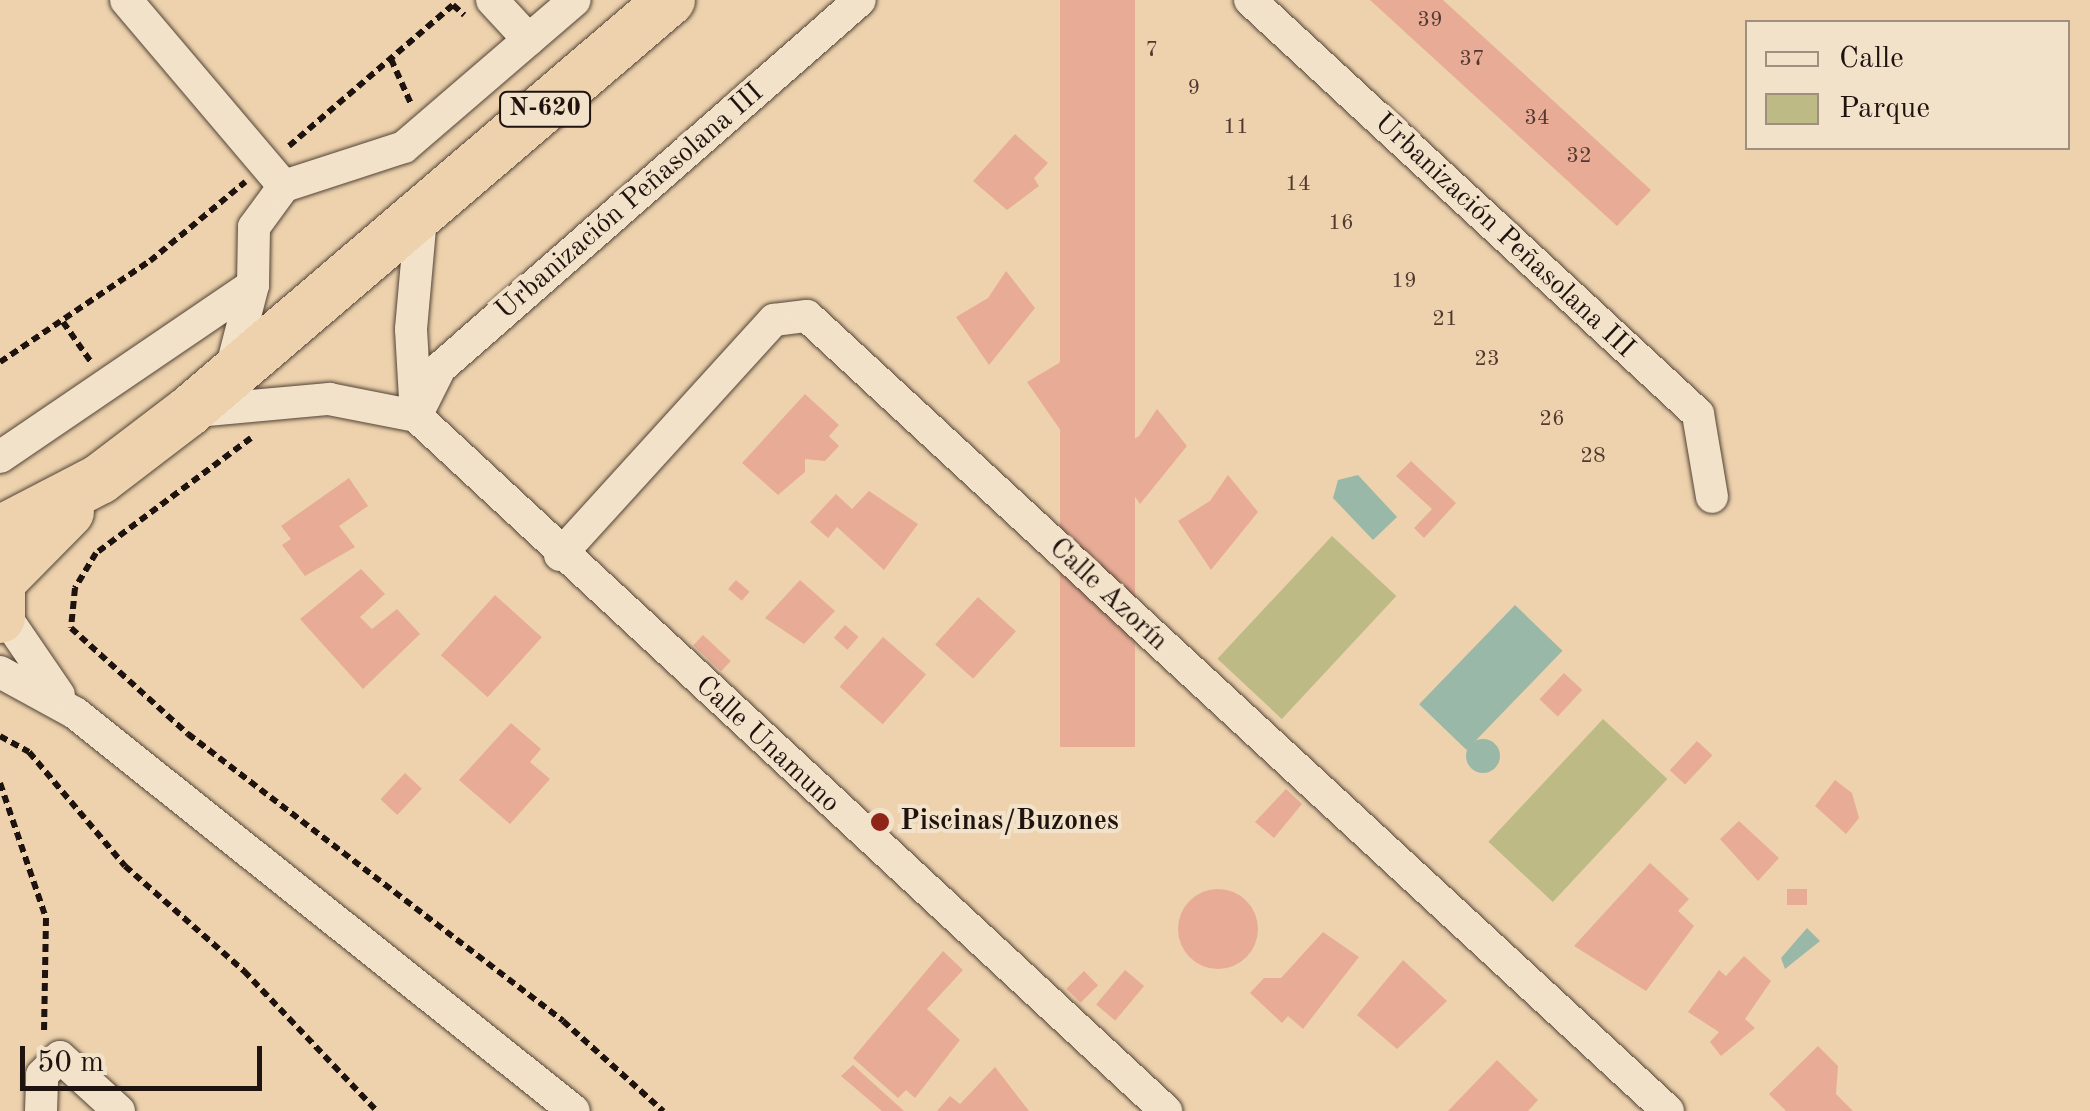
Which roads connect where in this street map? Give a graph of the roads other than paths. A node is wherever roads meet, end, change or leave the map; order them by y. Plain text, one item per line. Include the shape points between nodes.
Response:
1 (126, 0) edge
2 (492, 0) edge
3 (575, 0) edge
4 (670, 0) edge
5 (860, 0) edge
6 (1250, 0) edge
7 (529, 40) junction
8 (284, 186) junction
9 (421, 218) junction
10 (253, 285) junction
11 (230, 374) junction
12 (188, 412) junction
13 (416, 416) junction
14 (0, 457) edge
15 (1712, 497) dead end
16 (560, 555) junction
17 (2, 581) edge
18 (0, 672) edge
19 (75, 713) junction
20 (41, 1111) edge
21 (119, 1111) edge
22 (574, 1111) edge
23 (1166, 1111) edge
24 (1668, 1111) edge

1 - 8 street
2 - 7 street
3 - 7 street
4 - 9 highway, N-620
5 - 13 street, Urbanización Peñasolana III via 440,368
6 - 15 street, Urbanización Peñasolana III via 1698,414
7 - 8 street via 404,147
8 - 10 street via 254,227
9 - 11 highway, N-620
9 - 13 street via 411,329
10 - 11 street
10 - 14 street
11 - 12 highway, N-620
12 - 13 street via 285,400
12 - 17 highway, N-620 via 100,479
13 - 16 street, Calle Unamuno
16 - 23 street, Calle Unamuno
16 - 24 street, Calle Azorín via 774,320 807,316
17 - 19 street
18 - 19 street
19 - 22 street
20 - 21 street via 42,1075 60,1056

